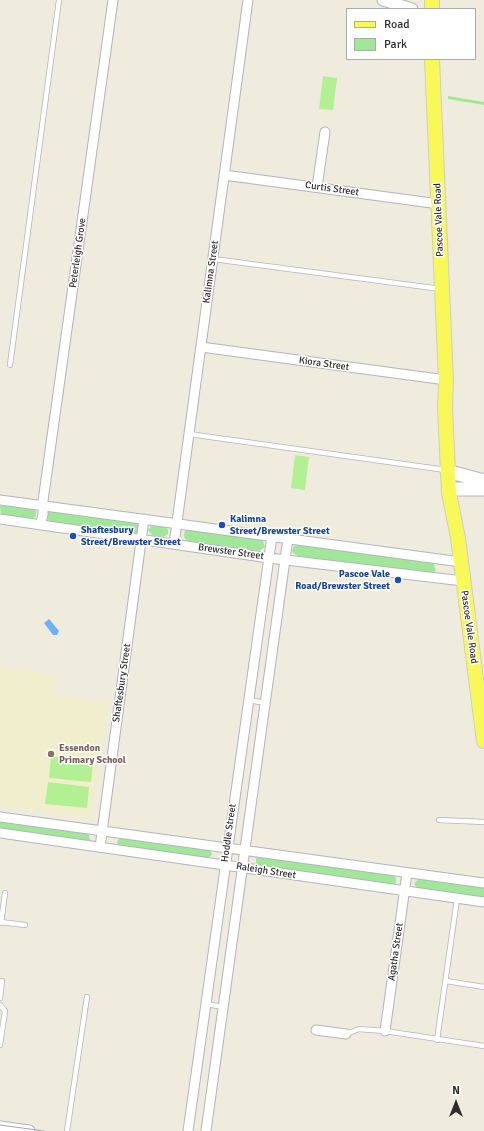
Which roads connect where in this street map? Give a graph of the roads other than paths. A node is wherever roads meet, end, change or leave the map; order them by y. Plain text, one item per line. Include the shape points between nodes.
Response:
1 (59, 0) edge
2 (113, 0) edge
3 (248, 0) edge
4 (384, 0) edge
5 (397, 0) edge
6 (409, 8) edge
7 (432, 60) edge
8 (324, 132) dead end
9 (224, 175) junction
10 (317, 187) junction
11 (439, 204) junction
12 (213, 259) junction
13 (442, 290) junction
14 (201, 347) junction
15 (10, 365) dead end
16 (446, 380) junction
17 (189, 434) junction
18 (450, 471) junction
19 (484, 481) edge
20 (452, 489) junction
21 (484, 489) edge
22 (0, 500) edge
23 (43, 505) junction
24 (0, 519) edge
25 (144, 519) junction
26 (176, 523) junction
27 (40, 525) junction
28 (272, 536) junction
29 (288, 538) junction
30 (142, 539) junction
31 (174, 544) junction
32 (269, 558) junction
33 (286, 560) junction
34 (461, 562) junction
35 (463, 581) junction
36 (248, 700) junction
37 (266, 703) junction
38 (484, 741) edge
39 (0, 817) edge
40 (439, 820) dead end
41 (484, 822) edge
42 (102, 830) junction
43 (0, 833) edge
44 (100, 847) junction
45 (227, 849) junction
46 (245, 851) junction
47 (225, 865) junction
48 (242, 868) junction
49 (406, 873) junction
50 (484, 883) edge
51 (404, 891) junction
52 (5, 893) dead end
53 (457, 899) junction
54 (484, 902) edge
55 (0, 922) edge
56 (25, 925) dead end
57 (2, 981) dead end
58 (446, 981) junction
59 (484, 987) edge
60 (87, 997) dead end
61 (0, 998) edge
62 (206, 1004) junction
63 (0, 1005) edge
64 (224, 1007) junction
65 (316, 1030) dead end
66 (385, 1031) junction
67 (346, 1034) joint
68 (438, 1040) junction
69 (0, 1045) edge
70 (484, 1046) edge
71 (0, 1127) edge
72 (29, 1131) edge
73 (67, 1131) edge
74 (188, 1131) edge
75 (206, 1131) edge

1 - 15 lane
2 - 23 street, Peterleigh Grove
3 - 9 street, Kalimna Street
4 - 5 street
4 - 6 street
7 - 11 main road, Pascoe Vale Road
8 - 10 street
9 - 10 street, Curtis Street
9 - 12 street, Kalimna Street
10 - 11 street, Curtis Street
11 - 13 main road, Pascoe Vale Road
12 - 13 lane
12 - 14 street, Kalimna Street
13 - 16 main road, Pascoe Vale Road
14 - 16 street, Kiora Street
14 - 17 street, Kalimna Street
16 - 18 main road, Pascoe Vale Road via 444,408
17 - 18 lane
17 - 26 street, Kalimna Street
18 - 19 main road
18 - 20 main road, Pascoe Vale Road
20 - 21 main road
20 - 34 main road, Pascoe Vale Road
22 - 23 street, Brewster Street
23 - 25 street, Brewster Street
23 - 27 street, Peterleigh Grove
24 - 27 street, Brewster Street
25 - 26 street, Brewster Street
25 - 30 street, Shaftesbury Street
26 - 28 street, Brewster Street
26 - 31 street, Kalimna Street
27 - 30 street, Brewster Street
28 - 29 street, Brewster Street
28 - 32 street, Hoddle Street
29 - 33 street, Hoddle Street
29 - 34 street, Brewster Street
30 - 31 street, Brewster Street
30 - 42 street, Shaftesbury Street
31 - 32 street, Brewster Street
32 - 33 street, Brewster Street
32 - 36 street, Hoddle Street
33 - 35 street, Brewster Street
33 - 37 street, Hoddle Street
34 - 35 main road, Pascoe Vale Road
35 - 38 main road, Pascoe Vale Road
36 - 37 lane
36 - 45 street, Hoddle Street
37 - 46 street, Hoddle Street
39 - 42 street, Raleigh Street
40 - 41 lane
42 - 44 street, Shaftesbury Street
42 - 45 street, Raleigh Street
43 - 44 street, Raleigh Street
44 - 47 street, Raleigh Street
45 - 46 street, Raleigh Street
45 - 47 street, Hoddle Street
46 - 48 street, Hoddle Street
46 - 49 street, Raleigh Street
47 - 48 street, Raleigh Street
47 - 62 street, Hoddle Street
48 - 51 street, Raleigh Street
48 - 64 street, Hoddle Street
49 - 50 street, Raleigh Street
49 - 51 street, Agatha Street
51 - 53 street, Raleigh Street
51 - 66 street, Agatha Street
52 - 55 lane
53 - 54 street, Raleigh Street
53 - 58 lane
55 - 56 lane
57 - 61 lane
58 - 59 lane
58 - 68 lane
60 - 73 lane
62 - 64 lane
62 - 74 street, Hoddle Street
63 - 69 lane via 5,1012
64 - 75 street, Hoddle Street
65 - 67 street
66 - 67 lane via 359,1029
66 - 68 lane
68 - 70 lane
71 - 72 street

